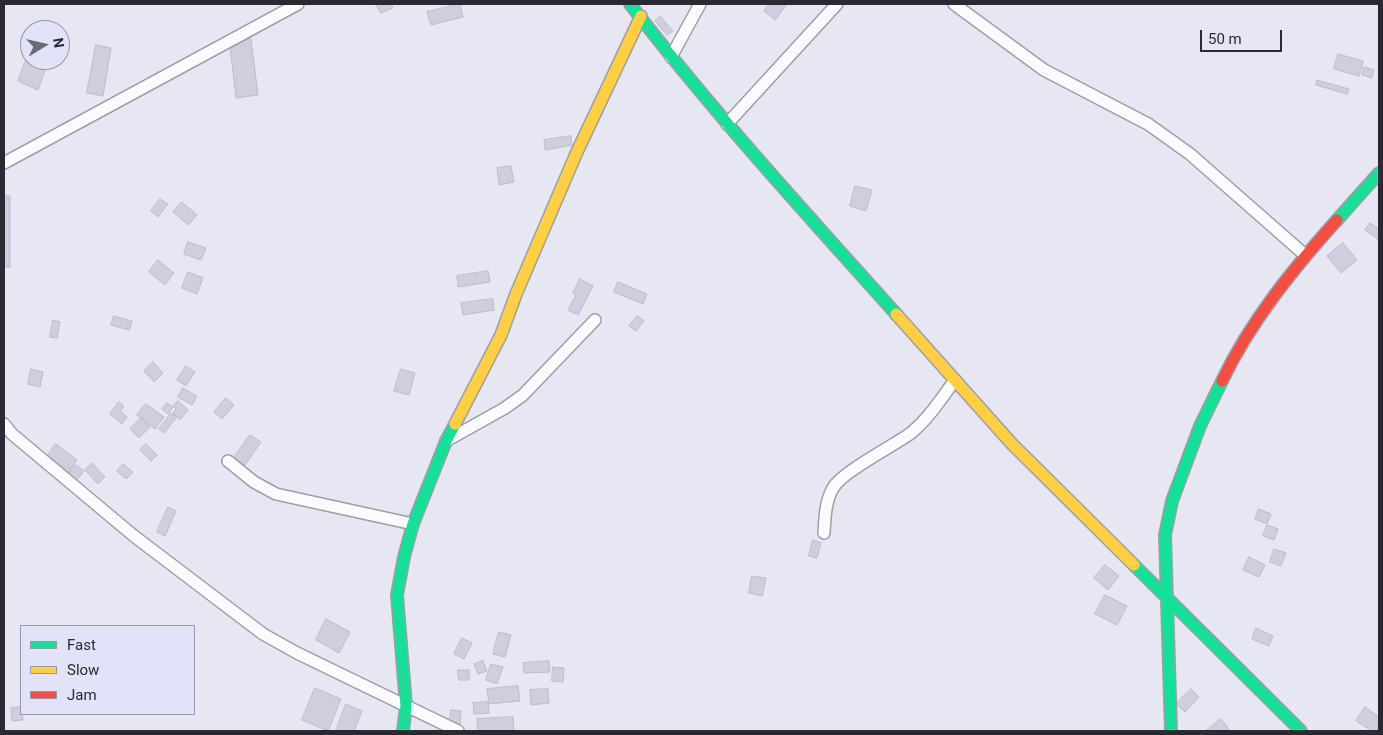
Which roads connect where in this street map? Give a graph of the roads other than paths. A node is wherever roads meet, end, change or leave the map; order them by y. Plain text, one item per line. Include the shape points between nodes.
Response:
1 (298, 4) edge
2 (630, 4) edge
3 (700, 4) edge
4 (837, 4) edge
5 (954, 4) edge
6 (641, 16) junction
7 (671, 57) junction
8 (727, 124) junction
9 (4, 163) edge
10 (1379, 173) edge
11 (1305, 256) junction
12 (595, 320) dead end
13 (955, 380) junction
14 (4, 424) edge
15 (446, 441) junction
16 (228, 460) dead end
17 (413, 524) junction
18 (824, 533) dead end
19 (1168, 598) junction
20 (406, 706) junction
21 (403, 731) edge
22 (458, 731) edge
23 (1171, 731) edge
24 (1302, 731) edge

1 - 9 street
2 - 6 street
3 - 7 street
4 - 8 street
5 - 11 street via 1044,70 1148,124 1190,154
6 - 7 street
6 - 15 street via 576,154 501,335
7 - 8 street
8 - 13 street
10 - 11 street
11 - 19 street via 1232,360 1200,426 1172,501 1166,535
12 - 15 street via 523,396
13 - 18 street via 922,423 833,487 825,507
13 - 19 street via 1012,444
14 - 20 street via 134,536 263,634
15 - 17 street
16 - 17 street via 254,482 276,494
17 - 20 street via 397,595
19 - 23 street
19 - 24 street
20 - 21 street
20 - 22 street

